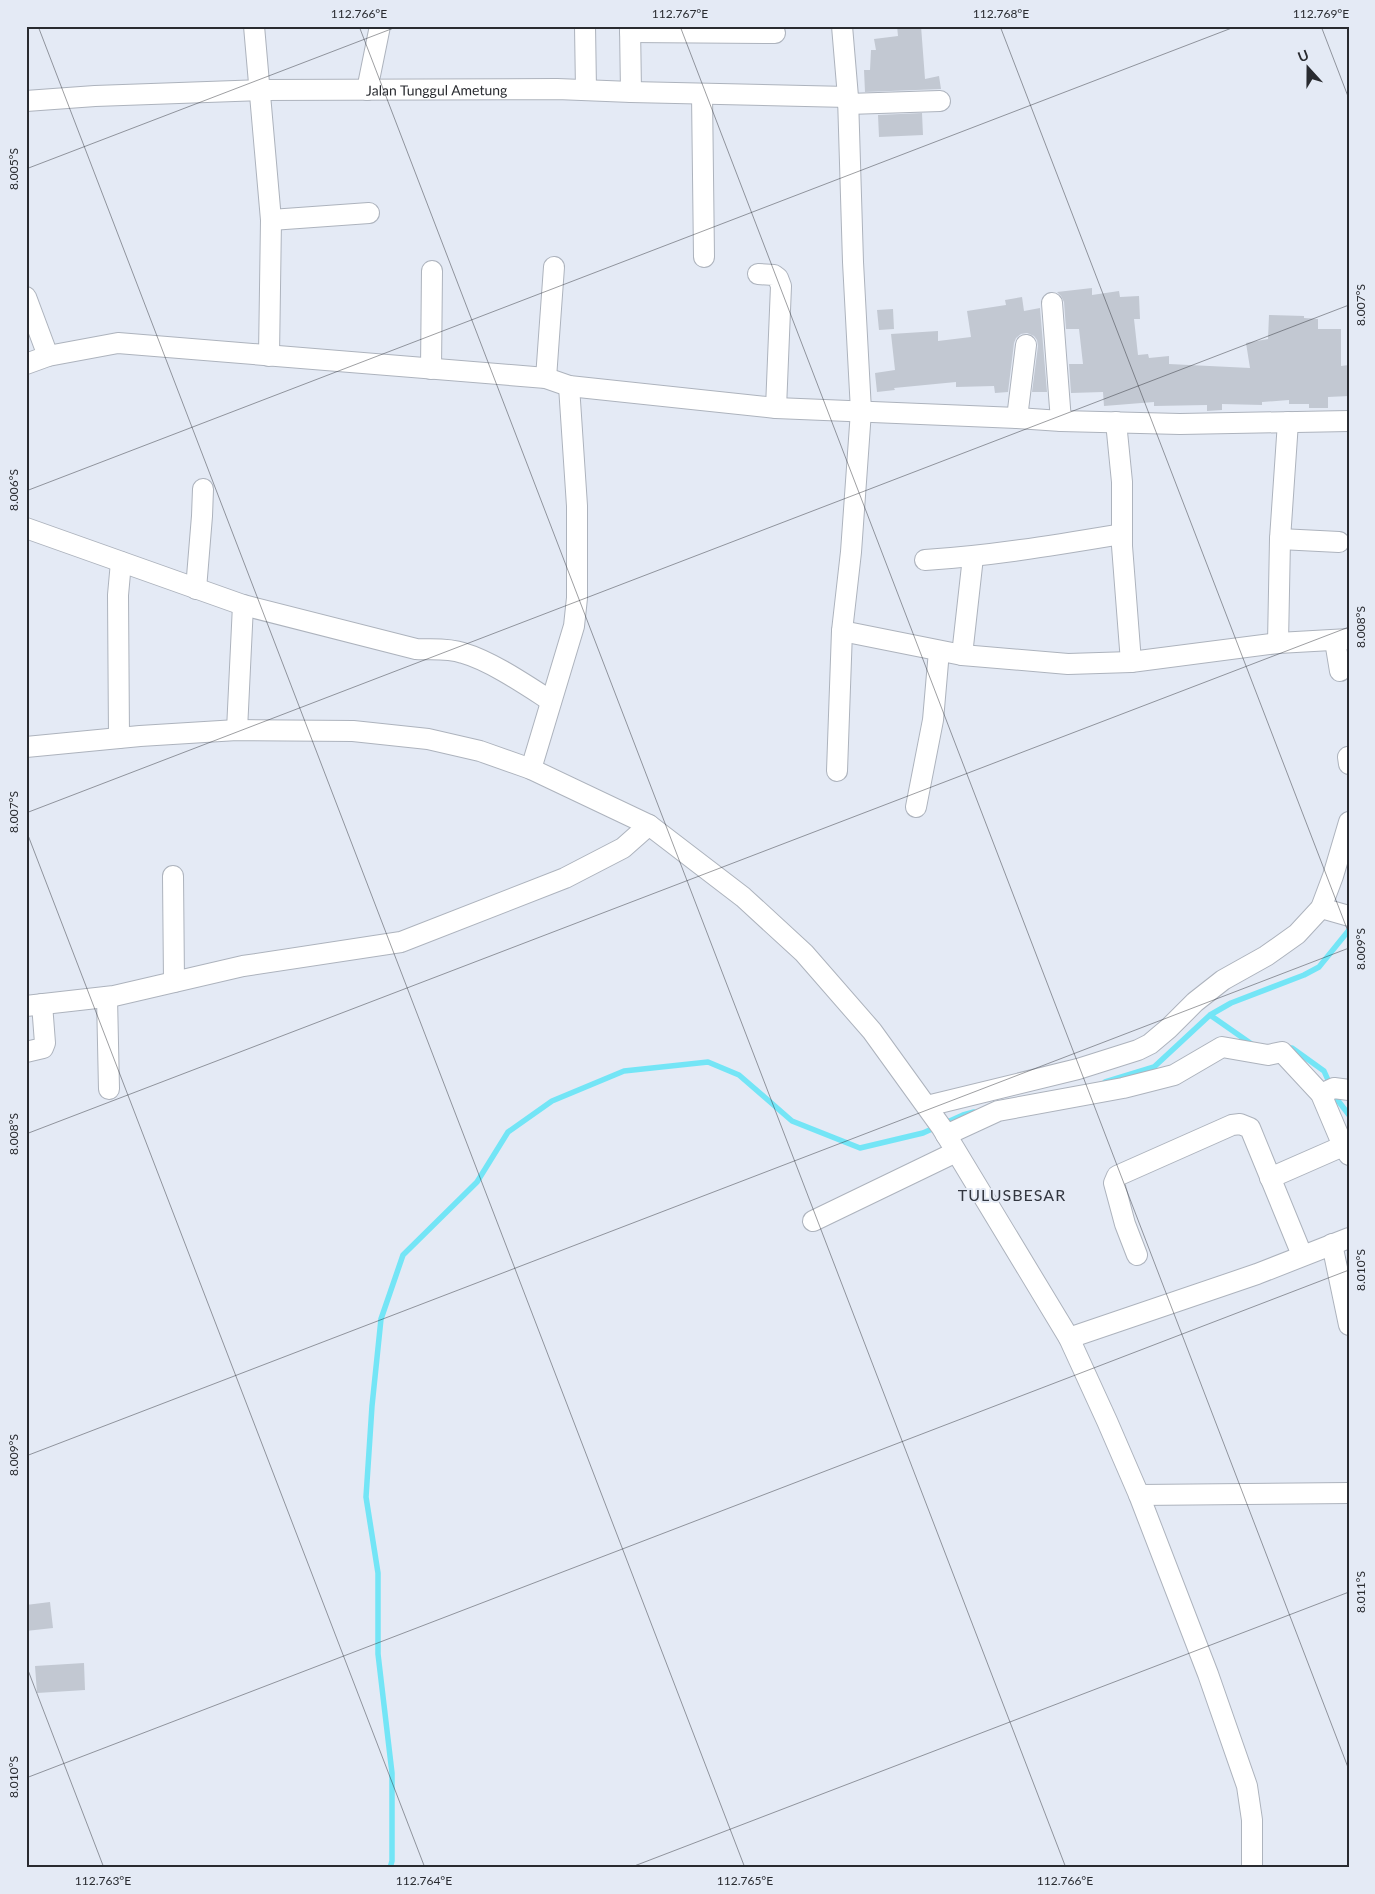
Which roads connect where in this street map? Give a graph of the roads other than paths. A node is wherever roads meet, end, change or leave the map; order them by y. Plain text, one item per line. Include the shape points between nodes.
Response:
1 (254, 26) edge
2 (380, 26) edge
3 (585, 26) edge
4 (842, 26) edge
5 (630, 29) edge
6 (775, 33) dead end
7 (260, 90) junction
8 (367, 90) junction
9 (586, 90) junction
10 (630, 92) junction
11 (702, 94) junction
12 (848, 100) junction
13 (26, 101) edge
14 (940, 101) dead end
15 (369, 213) dead end
16 (271, 220) junction
17 (704, 257) dead end
18 (554, 267) dead end
19 (432, 271) dead end
20 (758, 274) dead end
21 (26, 297) edge
22 (1052, 303) dead end
23 (1026, 345) dead end
24 (48, 356) junction
25 (270, 356) junction
26 (26, 364) edge
27 (431, 369) junction
28 (546, 378) junction
29 (570, 386) junction
30 (776, 408) junction
31 (861, 411) junction
32 (1018, 418) junction
33 (1349, 421) edge
34 (1061, 422) junction
35 (1116, 422) junction
36 (1288, 422) junction
37 (202, 489) dead end
38 (26, 528) edge
39 (1122, 534) junction
40 (1280, 539) junction
41 (1339, 542) dead end
42 (973, 557) junction
43 (925, 560) dead end
44 (121, 562) junction
45 (196, 589) junction
46 (243, 605) junction
47 (842, 631) junction
48 (1342, 640) edge
49 (1278, 643) junction
50 (939, 651) junction
51 (962, 656) junction
52 (1131, 662) junction
53 (1340, 671) dead end
54 (551, 701) junction
55 (237, 730) junction
56 (119, 738) junction
57 (26, 747) edge
58 (531, 769) junction
59 (837, 771) dead end
60 (916, 807) dead end
61 (1349, 822) edge
62 (649, 825) junction
63 (173, 876) dead end
64 (1321, 908) junction
65 (1349, 916) edge
66 (174, 982) junction
67 (106, 997) junction
68 (34, 1005) edge
69 (26, 1052) edge
70 (109, 1089) dead end
71 (1332, 1091) edge
72 (942, 1128) junction
73 (1346, 1151) edge
74 (1270, 1178) junction
75 (812, 1221) dead end
76 (1340, 1241) edge
77 (1137, 1254) dead end
78 (1302, 1255) junction
79 (1349, 1325) edge
80 (1069, 1338) junction
81 (1349, 1493) edge
82 (1139, 1495) junction
83 (1252, 1868) edge

1 - 7 street
2 - 8 street
3 - 9 street
4 - 12 street
5 - 6 street
5 - 10 street
7 - 8 street, Jalan Tunggul Ametung
7 - 13 street, Jalan Tunggul Ametung
7 - 16 street
8 - 9 street, Jalan Tunggul Ametung
9 - 10 street, Jalan Tunggul Ametung
10 - 11 street, Jalan Tunggul Ametung
11 - 12 street, Jalan Tunggul Ametung
11 - 17 street
12 - 14 street, Jalan Tunggul Ametung
12 - 31 street
15 - 16 street
16 - 25 street
18 - 28 street
19 - 27 street
20 - 30 street via 778,278 781,286
21 - 24 street
22 - 34 street
23 - 32 street
24 - 25 street via 118,343
24 - 26 street
25 - 27 street
27 - 28 street
28 - 29 street
29 - 30 street
29 - 54 street via 577,598 574,626
30 - 31 street
31 - 32 street
31 - 47 street via 852,552
32 - 34 street
33 - 36 street
34 - 35 street
35 - 36 street
35 - 39 street via 1122,482
36 - 40 street
37 - 45 street
38 - 44 street
39 - 42 street
39 - 52 street
40 - 41 street
40 - 49 street
42 - 43 street
42 - 51 street
44 - 45 street
44 - 56 street via 118,595
45 - 46 street
46 - 54 street via 416,649 462,653 482,660
46 - 55 street
47 - 50 street
47 - 59 street
48 - 49 street
48 - 53 street
49 - 52 street
50 - 51 street
50 - 60 street via 933,720
51 - 52 street via 1068,664
54 - 58 street
55 - 56 street
55 - 58 street via 353,731 428,739
56 - 57 street
58 - 62 street
61 - 64 street
62 - 66 street via 623,848 565,878 401,942 243,966
62 - 72 street via 744,897 804,953 872,1031
63 - 66 street
64 - 65 street
64 - 72 street via 1297,934 1223,980 1150,1044 1078,1069
66 - 67 street
67 - 68 street
67 - 70 street
68 - 69 street via 45,1043 43,1048
71 - 72 street via 1282,1052 1268,1055 1222,1047 1174,1075 1123,1088 998,1111
71 - 73 street
72 - 75 street
72 - 80 street
73 - 74 street
74 - 77 street via 1250,1128 1240,1124 1117,1176 1114,1183
74 - 78 street
76 - 78 street
76 - 79 street
78 - 80 street via 1257,1274
80 - 82 street
81 - 82 street
82 - 83 street via 1247,1786 1252,1820

